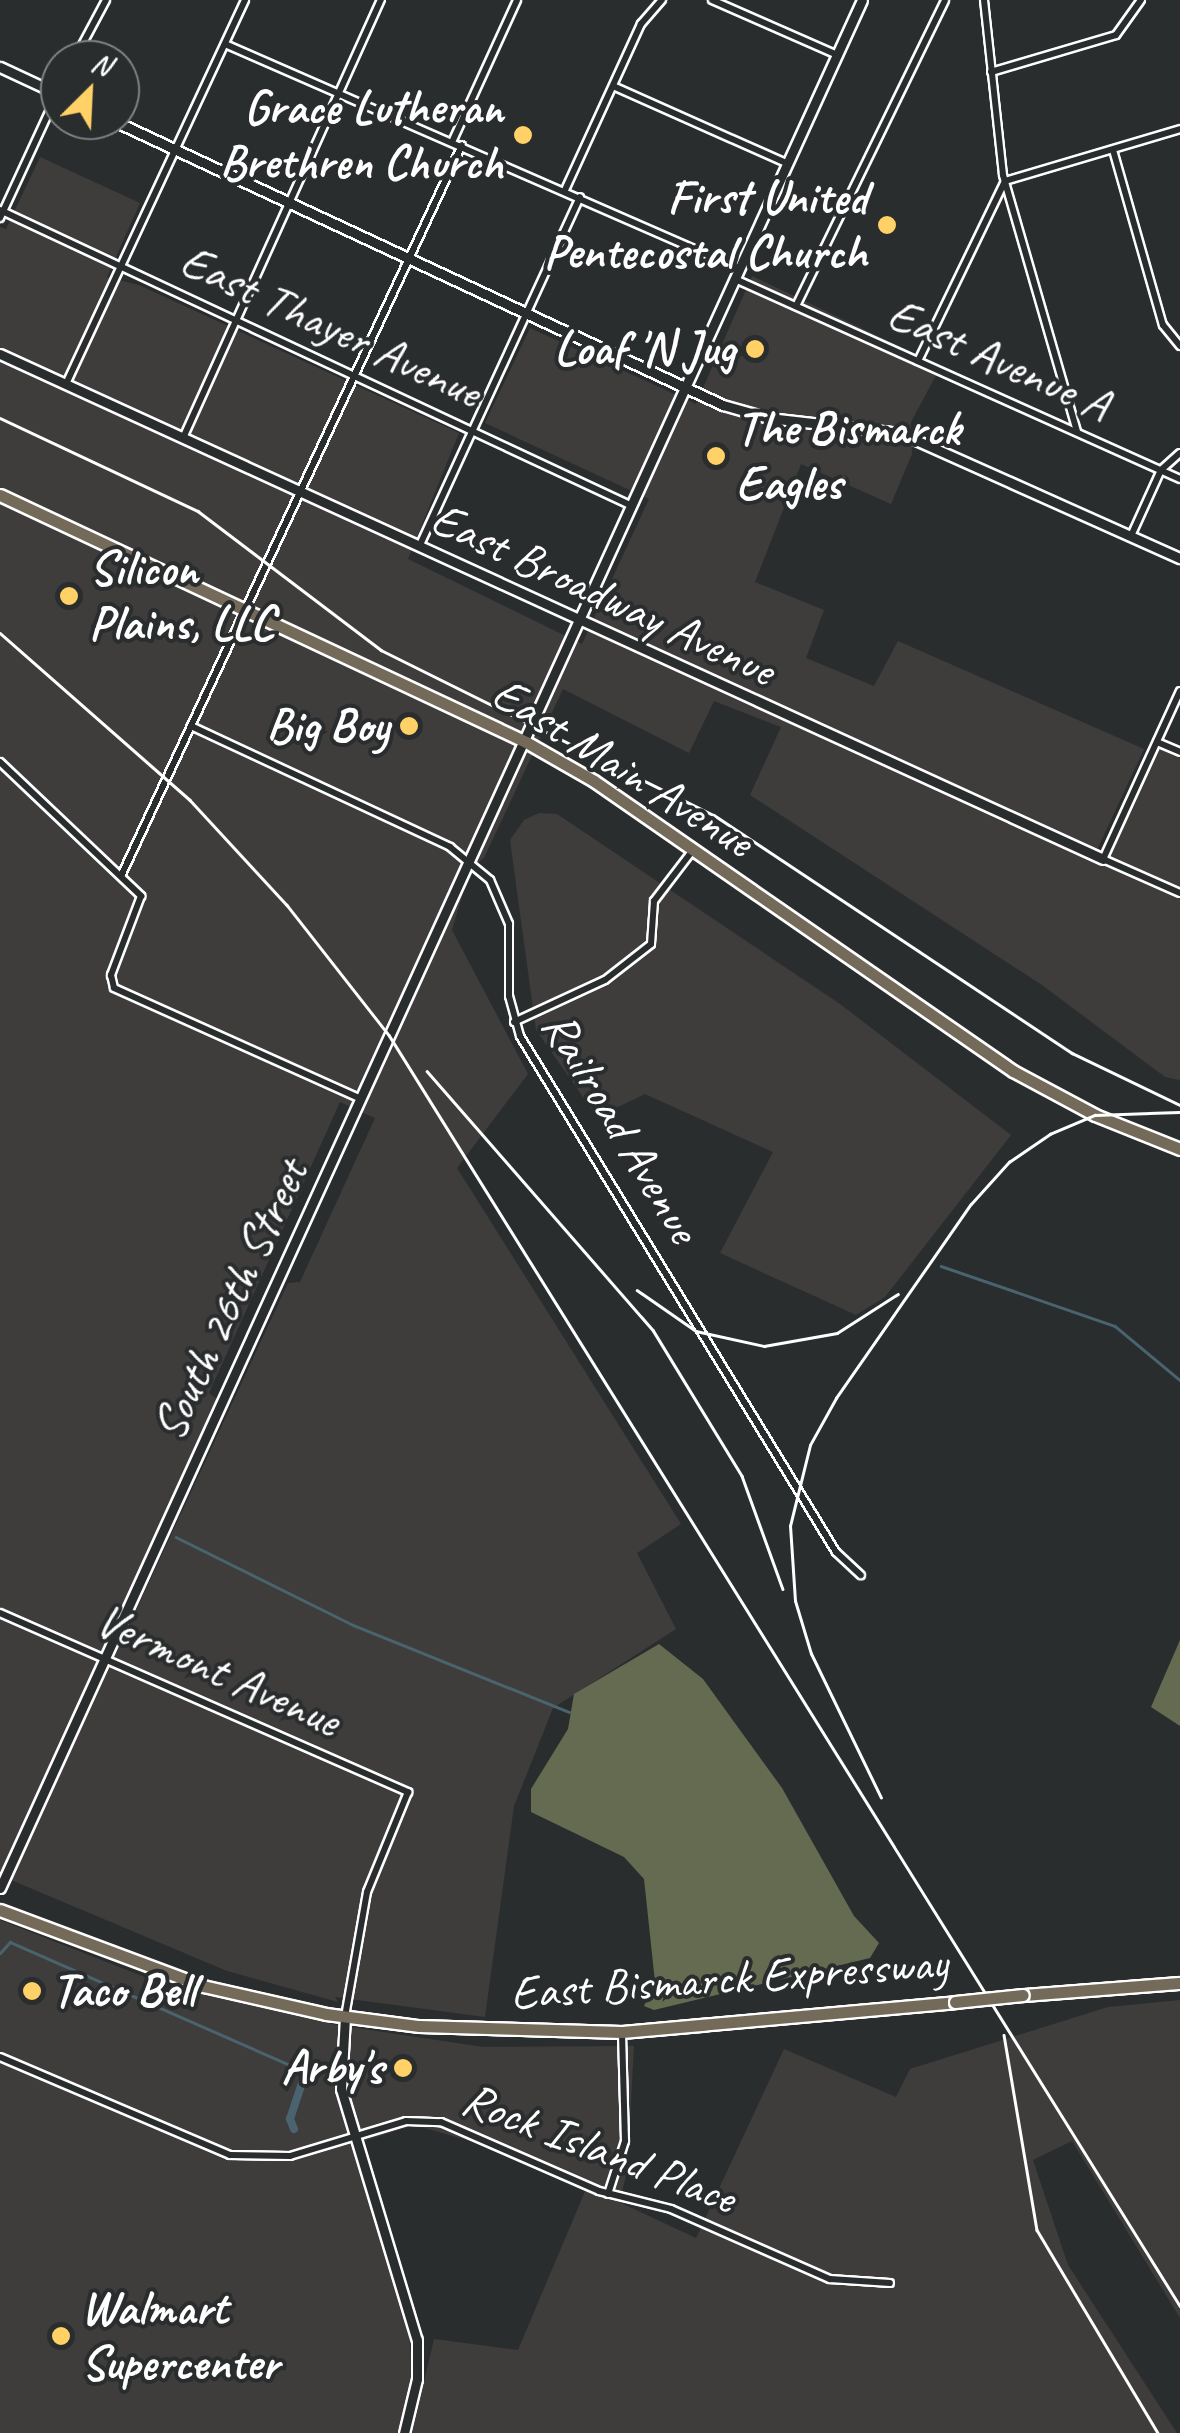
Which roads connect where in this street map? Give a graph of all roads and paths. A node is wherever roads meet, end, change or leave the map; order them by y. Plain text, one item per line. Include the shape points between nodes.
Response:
1 (106, 0) edge
2 (245, 0) edge
3 (381, 0) edge
4 (517, 0) edge
5 (662, 0) edge
6 (712, 0) edge
7 (862, 0) edge
8 (945, 0) edge
9 (984, 0) edge
10 (1140, 0) edge
11 (85, 40) edge
12 (225, 44) junction
13 (838, 55) junction
14 (0, 67) edge
15 (991, 72) junction
16 (40, 85) edge
17 (612, 86) junction
18 (339, 93) junction
19 (1180, 130) edge
20 (40, 132) edge
21 (140, 133) edge
22 (453, 140) junction
23 (462, 144) junction
24 (174, 149) junction
25 (1113, 150) junction
26 (788, 164) junction
27 (1005, 181) junction
28 (565, 190) junction
29 (580, 197) junction
30 (292, 204) junction
31 (1, 213) edge
32 (409, 258) junction
33 (121, 266) junction
34 (737, 274) junction
35 (796, 306) junction
36 (526, 314) junction
37 (238, 322) junction
38 (1180, 346) edge
39 (0, 354) edge
40 (918, 361) junction
41 (355, 376) junction
42 (66, 384) junction
43 (686, 389) junction
44 (472, 430) junction
45 (1077, 432) junction
46 (183, 439) junction
47 (1180, 453) edge
48 (1160, 470) junction
49 (1180, 479) edge
50 (300, 494) junction
51 (0, 496) edge
52 (632, 506) junction
53 (1130, 536) junction
54 (418, 548) junction
55 (1180, 558) edge
56 (246, 610) junction
57 (579, 623) junction
58 (1180, 691) edge
59 (191, 726) junction
60 (526, 742) junction
61 (1157, 742) junction
62 (1180, 752) edge
63 (0, 762) edge
64 (693, 850) junction
65 (1103, 859) junction
66 (471, 860) junction
67 (122, 874) junction
68 (1180, 893) edge
69 (514, 1022) junction
70 (360, 1099) junction
71 (1180, 1150) edge
72 (862, 1575) dead end
73 (0, 1612) edge
74 (104, 1659) junction
75 (0, 1888) edge
76 (0, 1910) edge
77 (1180, 1982) edge
78 (345, 2017) junction
79 (622, 2032) junction
80 (0, 2056) edge
81 (355, 2137) junction
82 (608, 2194) junction
83 (890, 2284) dead end
84 (404, 2433) edge

1 - 11 street
2 - 12 street
3 - 18 street
4 - 22 street
5 - 17 street via 644,17
6 - 13 street
7 - 13 street, South 26th Street
8 - 35 street via 868,146
9 - 15 street
10 - 15 street via 1116,35
12 - 18 street, East Avenue A
12 - 24 street
13 - 26 street, South 26th Street
14 - 16 street
15 - 27 street
17 - 26 street
17 - 28 street
18 - 22 street, East Avenue A
18 - 30 street
19 - 25 street
20 - 31 street
21 - 24 street
22 - 23 street, East Avenue A
23 - 28 street, East Avenue A
23 - 32 street
24 - 30 street
24 - 33 street
25 - 27 street
25 - 38 street via 1163,325
26 - 34 street, South 26th Street
27 - 40 street
27 - 45 street
28 - 29 street, East Avenue A
29 - 34 street, East Avenue A
29 - 36 street
30 - 32 street
30 - 37 street
31 - 33 street, East Thayer Avenue
32 - 36 street
32 - 41 street
33 - 37 street, East Thayer Avenue
33 - 42 street
34 - 35 street, East Avenue A
34 - 43 street, South 26th Street
35 - 40 street, East Avenue A
36 - 43 street
36 - 44 street
37 - 41 street, East Thayer Avenue
37 - 46 street
39 - 42 street, East Broadway Avenue
40 - 45 street, East Avenue A
41 - 44 street, East Thayer Avenue
41 - 50 street
42 - 46 street, East Broadway Avenue
43 - 52 street, South 26th Street
43 - 53 street via 756,415 900,433
44 - 52 street, East Thayer Avenue
44 - 54 street
45 - 48 street, East Avenue A
46 - 50 street, East Broadway Avenue
47 - 48 street
48 - 49 street, East Avenue A
48 - 53 street
50 - 54 street, East Broadway Avenue
50 - 56 street
51 - 56 main road, East Main Avenue
52 - 57 street, South 26th Street
53 - 55 street
54 - 57 street, East Broadway Avenue
56 - 59 street
56 - 60 main road, East Main Avenue
57 - 60 street, South 26th Street
57 - 65 street, East Broadway Avenue
58 - 61 street
59 - 66 street, Railroad Avenue
59 - 67 street
60 - 64 main road, East Main Avenue
60 - 66 street, South 26th Street
61 - 62 street
61 - 65 street
63 - 67 street
64 - 69 street via 654,900 651,944 606,980
64 - 71 main road, East Main Avenue via 1013,1071
65 - 68 street, East Broadway Avenue
66 - 69 street, Railroad Avenue via 508,916
66 - 70 street, South 26th Street
67 - 70 street via 139,892 141,907 111,984
69 - 72 street, Railroad Avenue via 836,1552
70 - 74 street, South 26th Street
73 - 74 street, Vermont Avenue
74 - 75 street, South 26th Street
74 - 78 street, Vermont Avenue via 408,1792 366,1892
76 - 78 main road, East Bismarck Expressway via 189,1982
77 - 79 main road, East Bismarck Expressway, bridge
78 - 79 main road, East Bismarck Expressway via 478,2031
78 - 81 street via 340,2082
79 - 82 street via 625,2141
80 - 81 street, Rock Island Place via 222,2153 290,2156
81 - 82 street, Rock Island Place via 406,2121 436,2121
81 - 84 street via 416,2328 417,2378
82 - 83 street, Rock Island Place via 672,2209 830,2279

